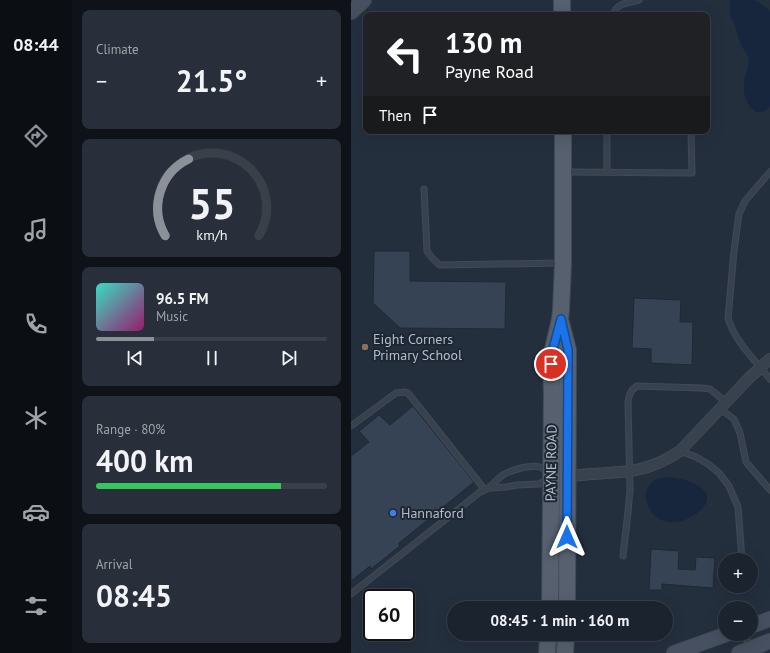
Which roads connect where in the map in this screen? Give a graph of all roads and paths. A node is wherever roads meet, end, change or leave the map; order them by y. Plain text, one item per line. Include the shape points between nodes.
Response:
1 (364, 0) edge
2 (562, 0) edge
3 (639, 0) edge
4 (351, 12) edge
5 (562, 12) edge
6 (614, 12) edge
7 (563, 134) edge
8 (607, 134) edge
9 (691, 134) edge
10 (563, 172) junction
11 (607, 172) junction
12 (770, 172) edge
13 (425, 189) dead end
14 (563, 263) junction
15 (561, 319) junction
16 (770, 359) edge
17 (761, 367) junction
18 (770, 379) edge
19 (723, 406) junction
20 (351, 426) edge
21 (680, 451) junction
22 (630, 472) junction
23 (551, 476) junction
24 (567, 476) junction
25 (487, 489) junction
26 (770, 490) edge
27 (741, 553) edge
28 (623, 556) dead end
29 (351, 594) edge
30 (550, 601) edge
31 (567, 601) edge
32 (770, 619) edge
33 (758, 623) edge
34 (718, 637) edge
35 (548, 641) edge
36 (566, 641) edge
37 (746, 641) edge
38 (770, 641) edge
39 (747, 652) edge
40 (547, 653) edge
41 (565, 653) edge
42 (674, 653) edge

1 - 4 main road
2 - 5 main road
3 - 6 lane via 621,4
7 - 10 main road, PAYNE ROAD
8 - 11 lane
9 - 11 lane via 692,173
10 - 11 lane
10 - 14 main road, PAYNE ROAD
12 - 17 lane via 745,201 739,214 728,318 736,337
13 - 14 lane via 427,251 441,265
14 - 15 main road, PAYNE ROAD
15 - 23 main road, PAYNE ROAD via 551,364
15 - 24 main road, PAYNE ROAD via 568,350
16 - 17 street
17 - 18 lane
17 - 19 street
19 - 21 street
19 - 22 lane via 710,389 637,386 632,389 628,402
19 - 26 lane via 737,425 746,462
20 - 25 lane via 396,393 408,393
21 - 22 street via 667,459
21 - 27 lane via 708,464 729,486 737,507
22 - 24 street
22 - 28 lane
23 - 24 street
23 - 25 lane via 539,484
23 - 25 lane via 540,467 519,469 505,474
23 - 30 main road, PAYNE ROAD
24 - 31 main road, PAYNE ROAD
25 - 29 lane
32 - 33 main road
34 - 42 main road
35 - 40 main road
36 - 41 main road
37 - 39 lane
38 - 39 main road

